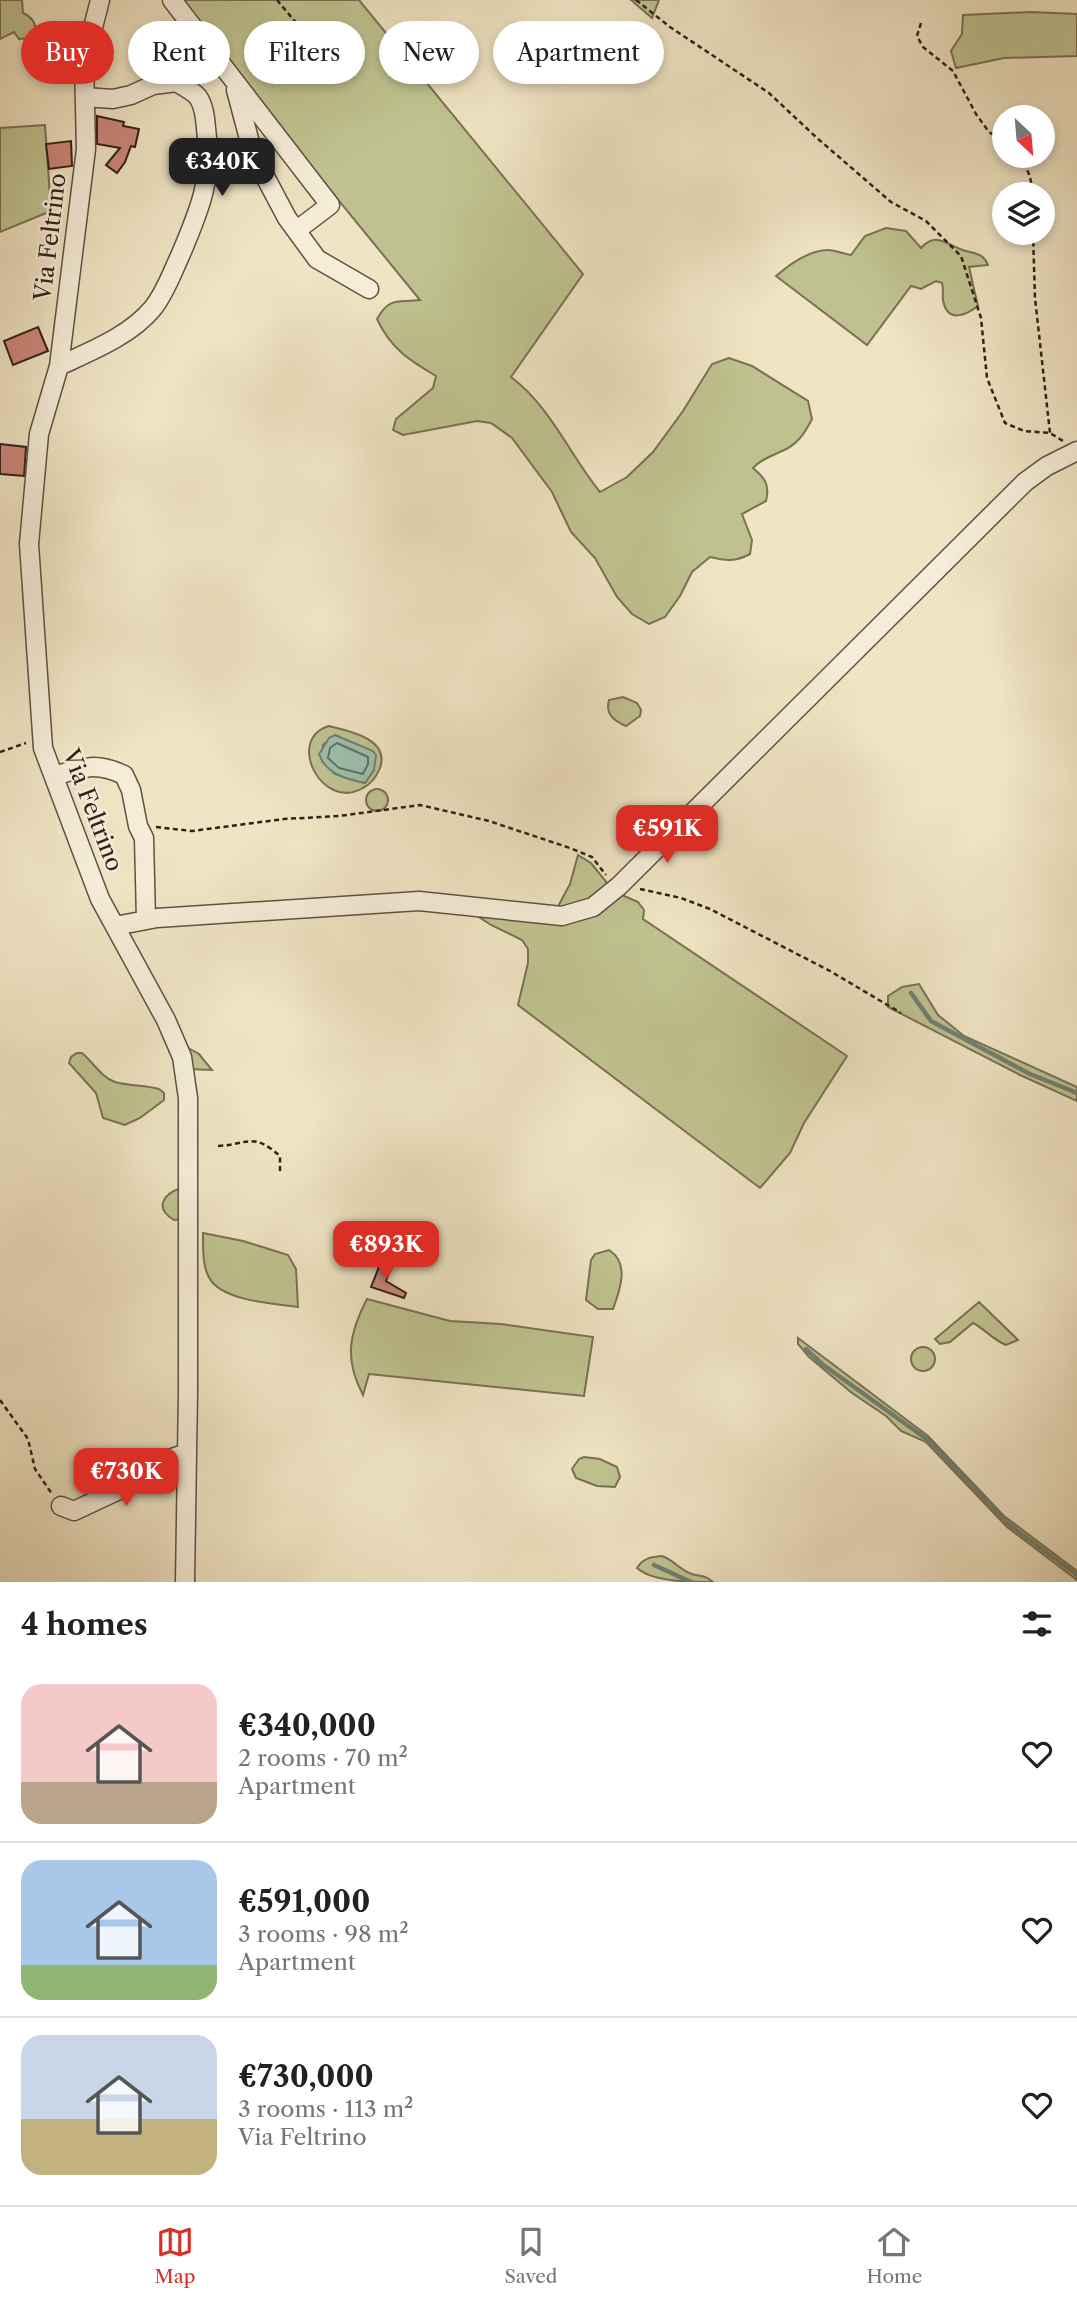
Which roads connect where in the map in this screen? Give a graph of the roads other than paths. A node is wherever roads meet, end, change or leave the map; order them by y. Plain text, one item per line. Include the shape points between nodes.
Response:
1 (100, 0) edge
2 (172, 0) edge
3 (234, 80) junction
4 (85, 97) junction
5 (297, 230) junction
6 (369, 289) dead end
7 (59, 366) junction
8 (1072, 448) edge
9 (54, 776) junction
10 (146, 920) junction
11 (115, 926) junction
12 (187, 1452) junction
13 (61, 1506) road end
14 (185, 1582) edge

1 - 4 street, Via Feltrino via 84,63
2 - 3 street
3 - 5 street via 254,154
3 - 5 street via 330,205
4 - 7 street, Via Feltrino via 86,149
4 - 7 street via 113,99 176,82 197,96 204,109 208,140 207,179 201,207 153,307 131,328
5 - 6 street via 317,259
7 - 9 street, Via Feltrino via 39,434 29,544 43,748
8 - 10 street via 1025,482 593,907 562,916 419,901
9 - 10 street via 80,768 107,767 124,775 144,838
9 - 11 street, Via Feltrino via 100,899
10 - 11 street
11 - 12 street, Via Feltrino via 182,1057 186,1089
12 - 13 street via 146,1467 123,1488 74,1511
12 - 14 street, Via Feltrino

